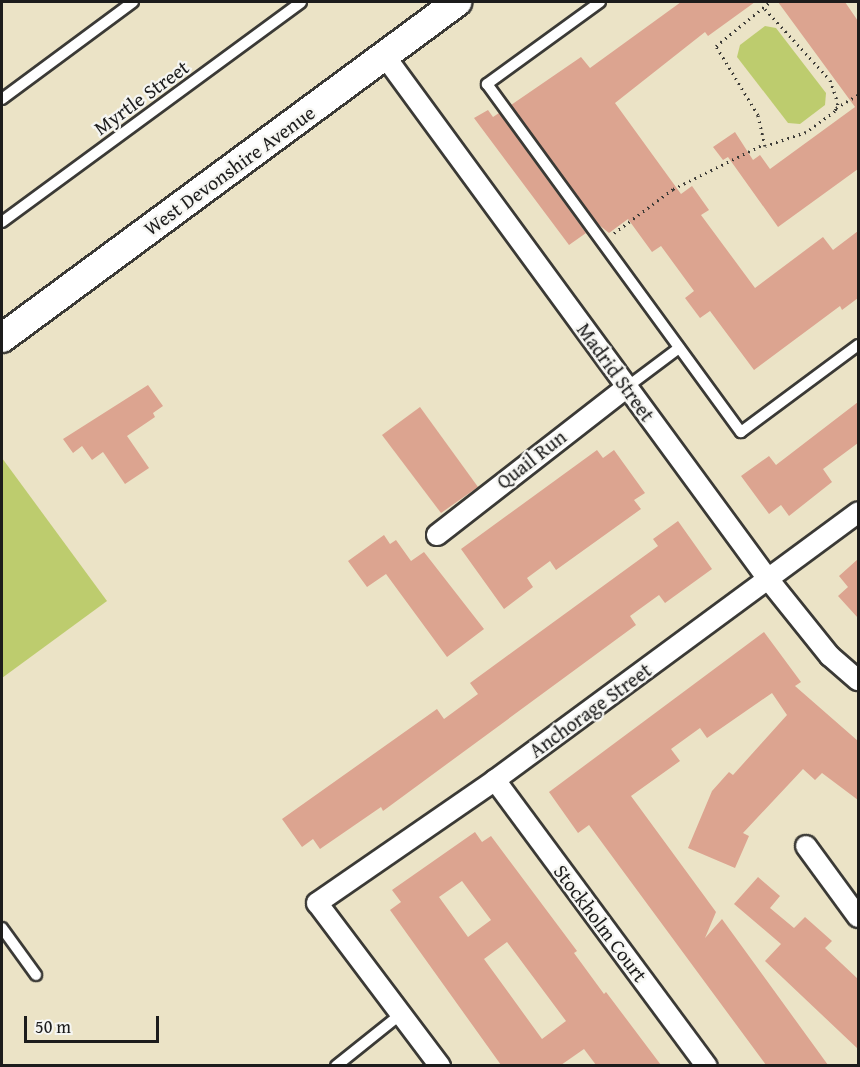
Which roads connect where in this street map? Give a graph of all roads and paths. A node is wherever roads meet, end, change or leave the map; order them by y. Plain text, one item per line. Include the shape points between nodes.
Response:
1 (133, 2) edge
2 (301, 2) edge
3 (457, 2) edge
4 (600, 2) edge
5 (770, 2) edge
6 (765, 9) junction
7 (384, 55) junction
8 (858, 95) edge
9 (2, 99) edge
10 (836, 108) junction
11 (764, 144) junction
12 (2, 222) edge
13 (602, 242) junction
14 (2, 338) edge
15 (858, 345) edge
16 (679, 348) junction
17 (627, 387) junction
18 (858, 512) edge
19 (436, 534) dead end
20 (768, 579) junction
21 (858, 680) edge
22 (495, 780) junction
23 (806, 846) dead end
24 (858, 917) edge
25 (2, 928) edge
26 (36, 975) dead end
27 (401, 1014) junction
28 (336, 1065) edge
29 (440, 1065) edge
30 (707, 1065) edge

1 - 9 lane
2 - 12 lane, Myrtle Street
3 - 7 main road, West Devonshire Avenue
4 - 13 lane via 487,84
5 - 6 path
6 - 10 path via 830,80 836,93
6 - 11 path via 716,46 758,115
7 - 14 main road, West Devonshire Avenue
7 - 17 street, Madrid Street
8 - 10 path
10 - 11 path via 806,132
11 - 13 path via 673,189
13 - 16 lane
15 - 16 lane via 741,432
16 - 17 lane
17 - 19 street, Quail Run
17 - 20 street, Madrid Street
18 - 20 street, Anchorage Street
20 - 21 street, Madrid Street via 830,656
20 - 22 street, Anchorage Street
22 - 27 street, Anchorage Street via 317,903
22 - 30 street, Stockholm Court
23 - 24 street
25 - 26 lane
27 - 28 lane
27 - 29 street

